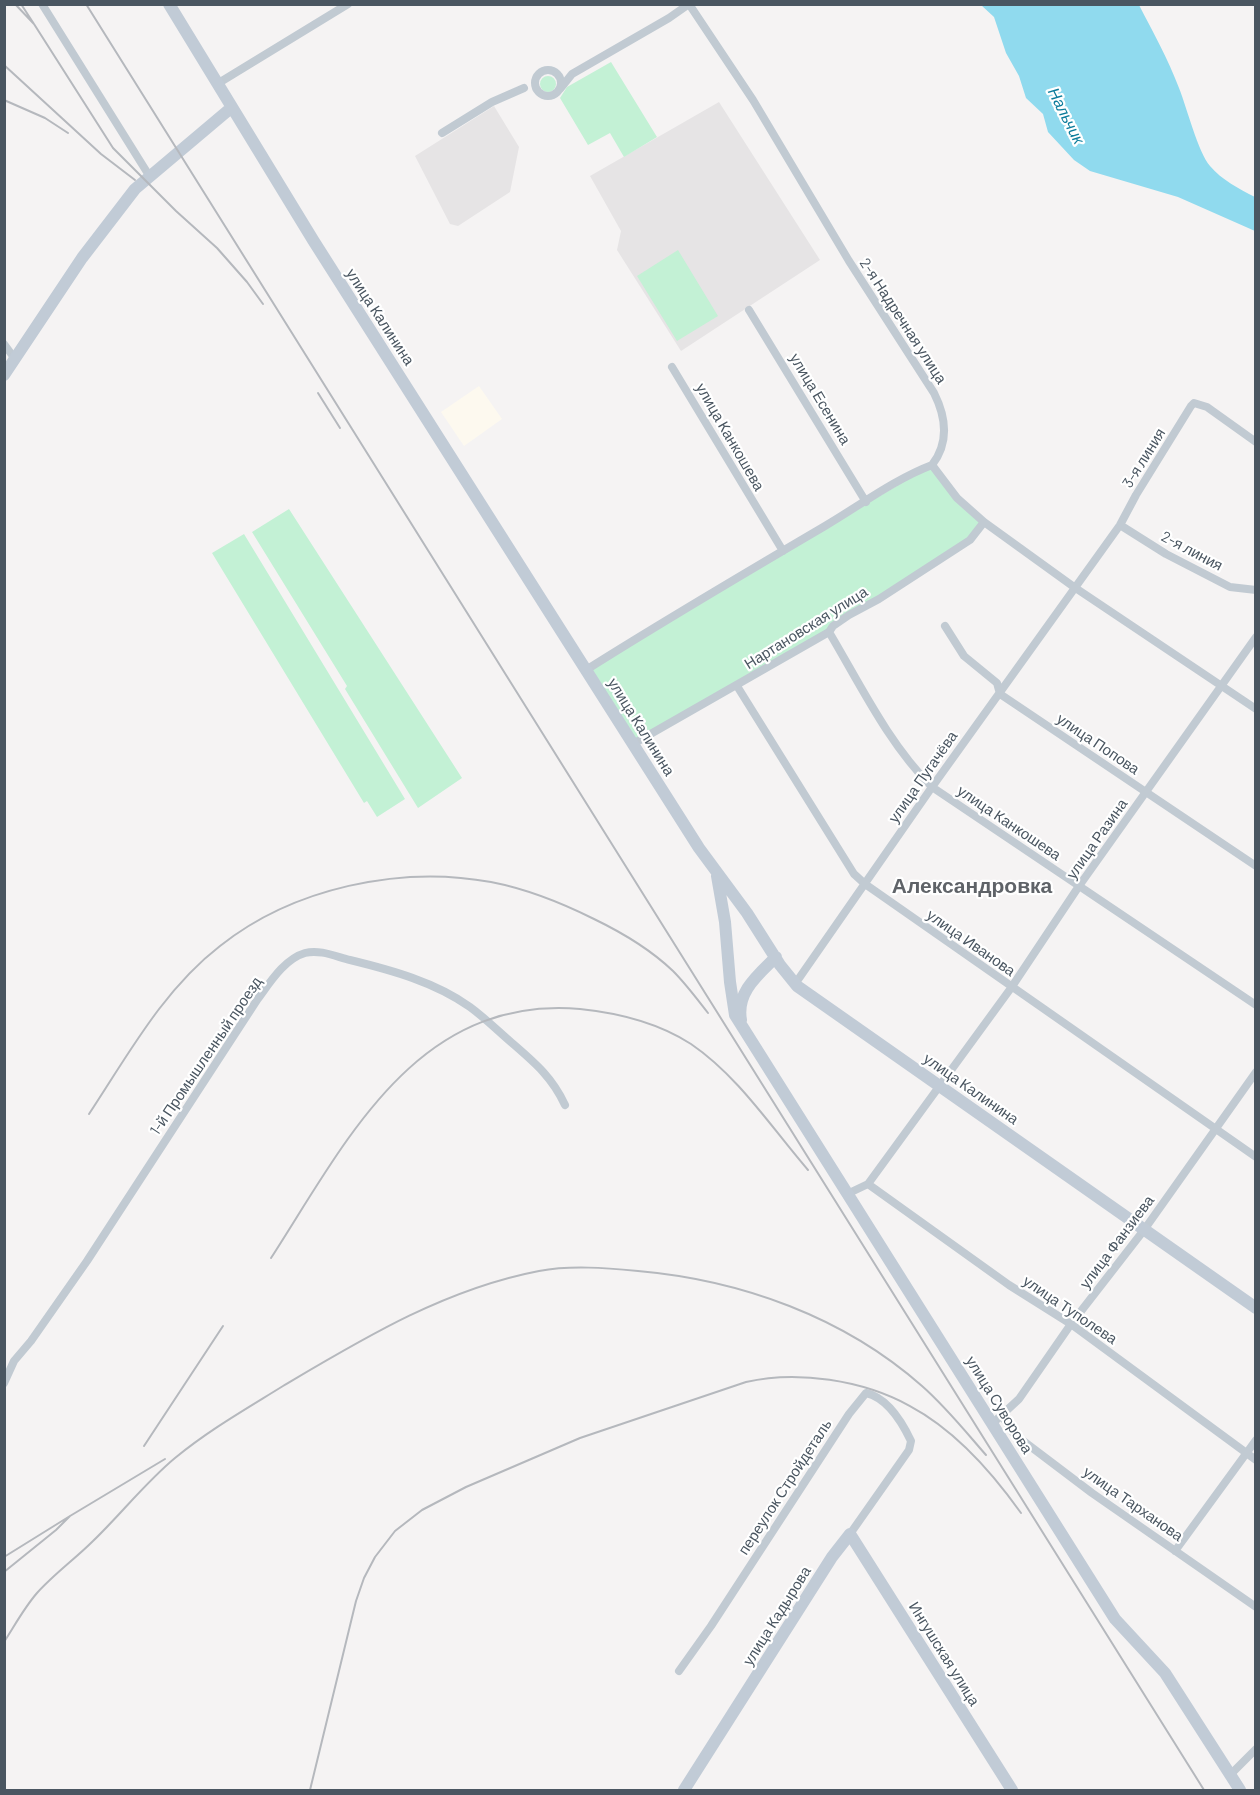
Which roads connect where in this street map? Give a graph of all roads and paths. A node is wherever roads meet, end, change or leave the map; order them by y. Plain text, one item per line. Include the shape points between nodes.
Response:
1 (42, 4) edge
2 (169, 4) edge
3 (348, 4) edge
4 (689, 4) edge
5 (572, 74) junction
6 (558, 75) junction
7 (537, 78) junction
8 (217, 84) junction
9 (524, 88) junction
10 (560, 89) junction
11 (538, 92) junction
12 (231, 108) junction
13 (442, 133) dead end
14 (150, 177) junction
15 (749, 310) dead end
16 (4, 344) edge
17 (15, 359) junction
18 (672, 367) dead end
19 (4, 375) edge
20 (1256, 442) edge
21 (932, 465) junction
22 (866, 502) junction
23 (984, 522) junction
24 (1120, 525) junction
25 (783, 551) junction
26 (1074, 587) junction
27 (1256, 590) edge
28 (945, 626) dead end
29 (829, 632) junction
30 (1256, 637) edge
31 (586, 670) junction
32 (737, 686) junction
33 (1221, 686) junction
34 (1000, 694) junction
35 (1256, 709) edge
36 (633, 744) junction
37 (932, 787) junction
38 (1146, 793) junction
39 (1256, 866) edge
40 (716, 872) junction
41 (865, 884) junction
42 (1080, 886) junction
43 (776, 957) junction
44 (795, 984) junction
45 (1011, 988) junction
46 (1256, 1005) edge
47 (742, 1028) junction
48 (1256, 1072) edge
49 (939, 1085) junction
50 (565, 1105) dead end
51 (1215, 1129) junction
52 (1256, 1157) edge
53 (868, 1185) junction
54 (847, 1194) junction
55 (1144, 1230) junction
56 (1256, 1308) edge
57 (1071, 1324) junction
58 (4, 1383) edge
59 (997, 1420) junction
60 (1256, 1440) edge
61 (1246, 1453) junction
62 (901, 1460) joint
63 (1256, 1460) edge
64 (850, 1534) junction
65 (1175, 1551) junction
66 (1256, 1607) edge
67 (679, 1671) dead end
68 (1256, 1749) edge
69 (1230, 1774) junction
70 (684, 1791) edge
71 (1012, 1791) edge
72 (1240, 1791) edge

1 - 14 street
2 - 8 main road, улица Калинина
3 - 8 street
4 - 5 street
4 - 21 street, 2-я Надречная улица via 934,393 942,413 944,435 939,456
5 - 6 street
5 - 10 street
6 - 7 street via 548,70
6 - 10 street
7 - 9 street
7 - 11 street
8 - 12 main road, улица Калинина
9 - 11 street
9 - 13 street via 492,102
10 - 11 street via 548,96
12 - 14 main road
12 - 31 main road, улица Калинина
14 - 17 main road via 109,220
15 - 22 street, улица Есенина
16 - 17 street
17 - 19 main road
18 - 25 street, улица Канкошева
20 - 24 street, 3-я линия via 1208,407 1194,403
21 - 22 street
21 - 23 street via 957,498
22 - 25 street
23 - 26 street
23 - 29 street, Нартановская улица via 970,540 849,615
24 - 26 street, 3-я линия
24 - 27 street, 2-я линия via 1166,554 1230,586
25 - 31 street
26 - 33 street
26 - 34 street, улица Пугачёва
28 - 34 street, улица Попова via 964,656 997,684
29 - 32 street, Нартановская улица
29 - 37 street, улица Канкошева via 889,732
30 - 33 street, улица Разина
31 - 36 main road, улица Калинина
32 - 36 street, Нартановская улица
32 - 41 street, улица Иванова via 854,874
33 - 35 street
33 - 38 street, улица Разина
34 - 37 street, улица Пугачёва
34 - 38 street, улица Попова
36 - 40 main road, улица Калинина
37 - 41 street, улица Пугачёва
37 - 42 street, улица Канкошева
38 - 39 street, улица Попова
38 - 42 street, улица Разина
40 - 43 main road, улица Калинина
40 - 47 main road, улица Суворова via 733,1008
41 - 44 street, улица Пугачёва
41 - 45 street, улица Иванова
42 - 45 street, улица Разина
42 - 46 street, улица Канкошева
43 - 44 main road, улица Калинина
43 - 47 main road via 745,992 740,1015
44 - 49 main road, улица Калинина
45 - 49 street, улица Разина
45 - 51 street, улица Иванова
47 - 54 main road, улица Суворова
48 - 51 street, улица Фанзиева
49 - 53 street, улица Разина
49 - 55 main road, улица Калинина
50 - 58 street, 1-й Промышленный проезд via 546,1073 460,1001 387,969 319,952 302,954 281,970 257,1000 87,1261 14,1361
51 - 52 street, улица Иванова
51 - 55 street, улица Фанзиева
53 - 54 street
53 - 57 street, улица Туполева
54 - 59 main road, улица Суворова
55 - 56 main road, улица Калинина
55 - 57 street, улица Фанзиева
57 - 59 street, улица Фанзиева via 1019,1399
57 - 61 street, улица Туполева
59 - 65 street, улица Тарханова
59 - 69 main road, улица Суворова via 1116,1619 1165,1673
60 - 61 street
61 - 63 street, улица Туполева
61 - 65 street
62 - 64 street, улица Кадырова
62 - 67 street, переулок Стройдеталь via 911,1441 905,1429 887,1405 866,1393
64 - 70 main road, улица Кадырова
64 - 71 main road, Ингушская улица
65 - 66 street, улица Тарханова
68 - 69 street
69 - 72 main road, улица Суворова

